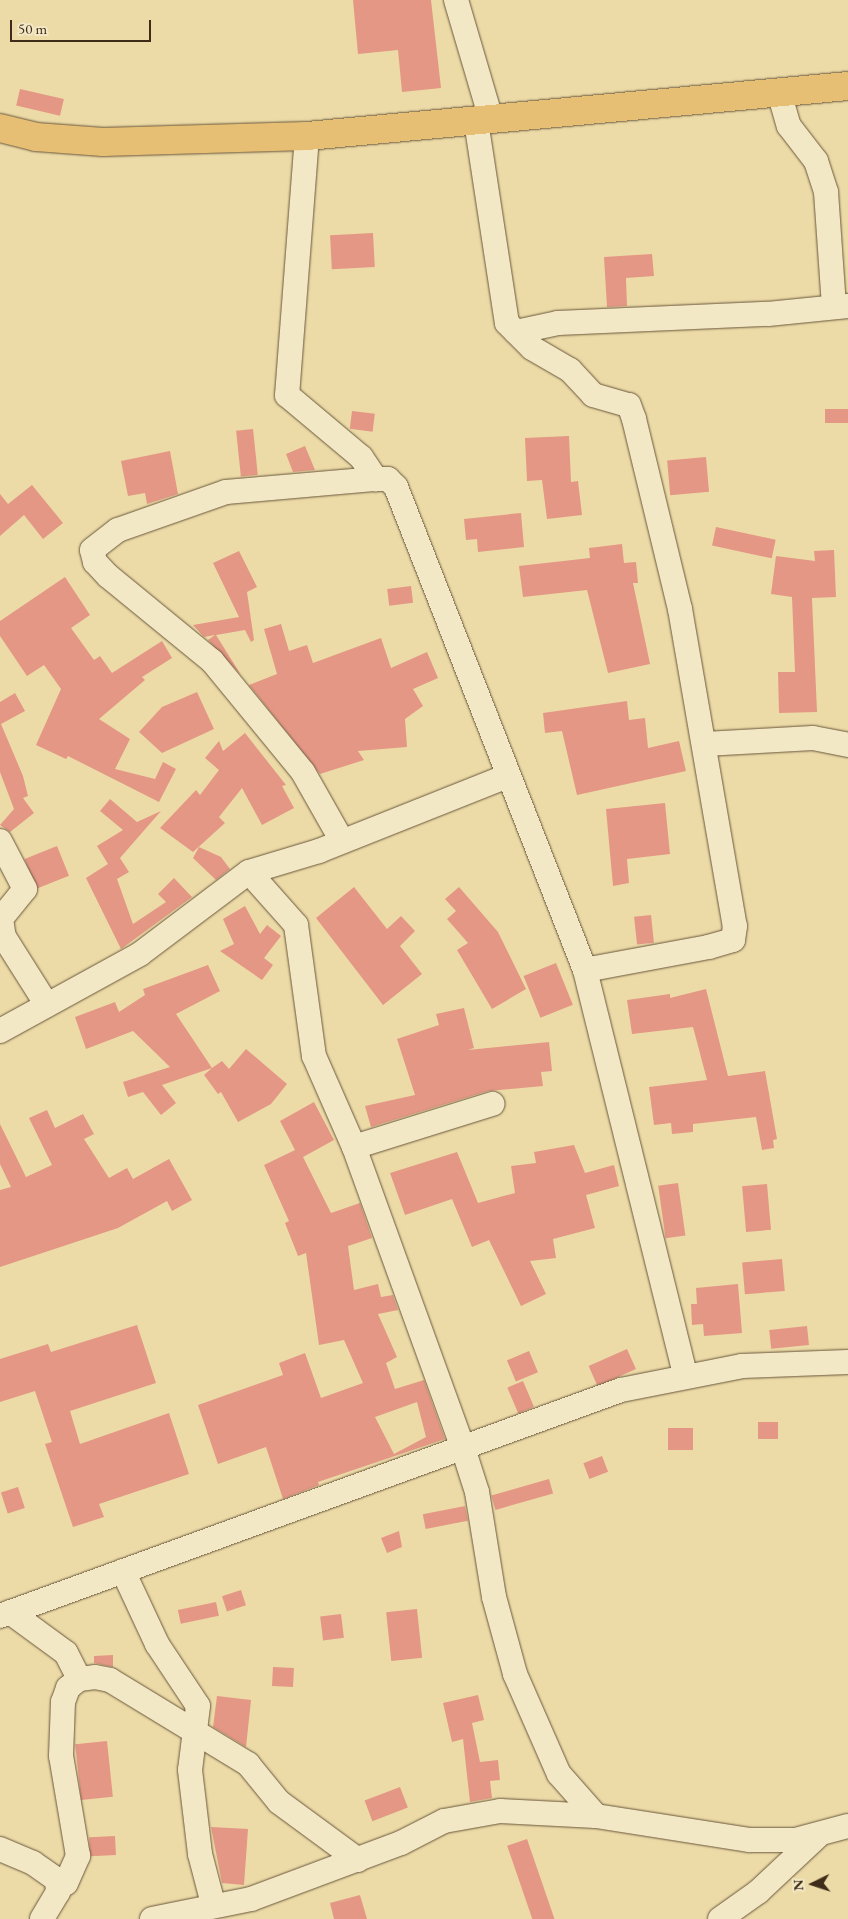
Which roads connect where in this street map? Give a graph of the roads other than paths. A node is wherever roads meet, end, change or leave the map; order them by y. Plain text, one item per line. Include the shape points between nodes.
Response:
1 (456, 0) edge
2 (848, 86) edge
3 (779, 92) junction
4 (483, 120) junction
5 (0, 128) edge
6 (307, 136) junction
7 (841, 306) edge
8 (516, 332) junction
9 (376, 479) junction
10 (705, 744) junction
11 (848, 745) edge
12 (507, 776) junction
13 (342, 841) junction
14 (0, 842) edge
15 (249, 872) junction
16 (586, 970) junction
17 (47, 1005) junction
18 (0, 1031) edge
19 (492, 1104) dead end
20 (354, 1147) junction
21 (848, 1362) edge
22 (685, 1376) junction
23 (462, 1445) junction
24 (123, 1571) junction
25 (5, 1614) edge
26 (79, 1679) junction
27 (195, 1735) junction
28 (559, 1774) junction
29 (540, 1811) junction
30 (596, 1816) junction
31 (848, 1826) edge
32 (819, 1835) junction
33 (0, 1849) edge
34 (358, 1860) junction
35 (59, 1887) junction
36 (213, 1904) junction
37 (42, 1919) edge
38 (152, 1919) edge
39 (720, 1919) edge

1 - 4 street
2 - 3 main road
3 - 4 main road
3 - 7 street via 789,126 816,161 826,192
4 - 6 main road
4 - 8 street via 501,309
5 - 6 main road via 36,137 103,142
6 - 9 street via 287,395 361,458
7 - 8 street via 768,314 558,324
8 - 10 street via 532,348 570,370 593,395 629,405 680,609
9 - 12 street via 388,479 396,487
9 - 13 street via 226,492 118,530 92,550 95,562 108,576 212,661 303,772
10 - 11 street via 813,738
10 - 16 street via 735,926 733,940
12 - 13 street
12 - 16 street
13 - 15 street
14 - 17 street via 25,890 1,919 4,937
15 - 17 street via 140,954
15 - 20 street via 296,925 314,1056
16 - 22 street
17 - 18 street
19 - 20 street
20 - 23 street
21 - 22 street via 742,1366
22 - 23 street via 621,1390
23 - 24 street
23 - 28 street via 477,1492 494,1597 515,1674
24 - 25 street
24 - 27 street via 157,1644 198,1706
25 - 26 street via 66,1653
26 - 27 street via 110,1680
26 - 35 street via 63,1702 61,1728 78,1856 71,1874
27 - 34 street via 248,1764 279,1802
27 - 36 street via 190,1770 200,1854
28 - 29 street
28 - 30 street
29 - 30 street
29 - 34 street via 500,1811 444,1821
30 - 32 street via 750,1840
31 - 32 street
32 - 39 street via 758,1892
33 - 35 street via 34,1863
34 - 36 street via 251,1899
35 - 37 street
36 - 38 street

